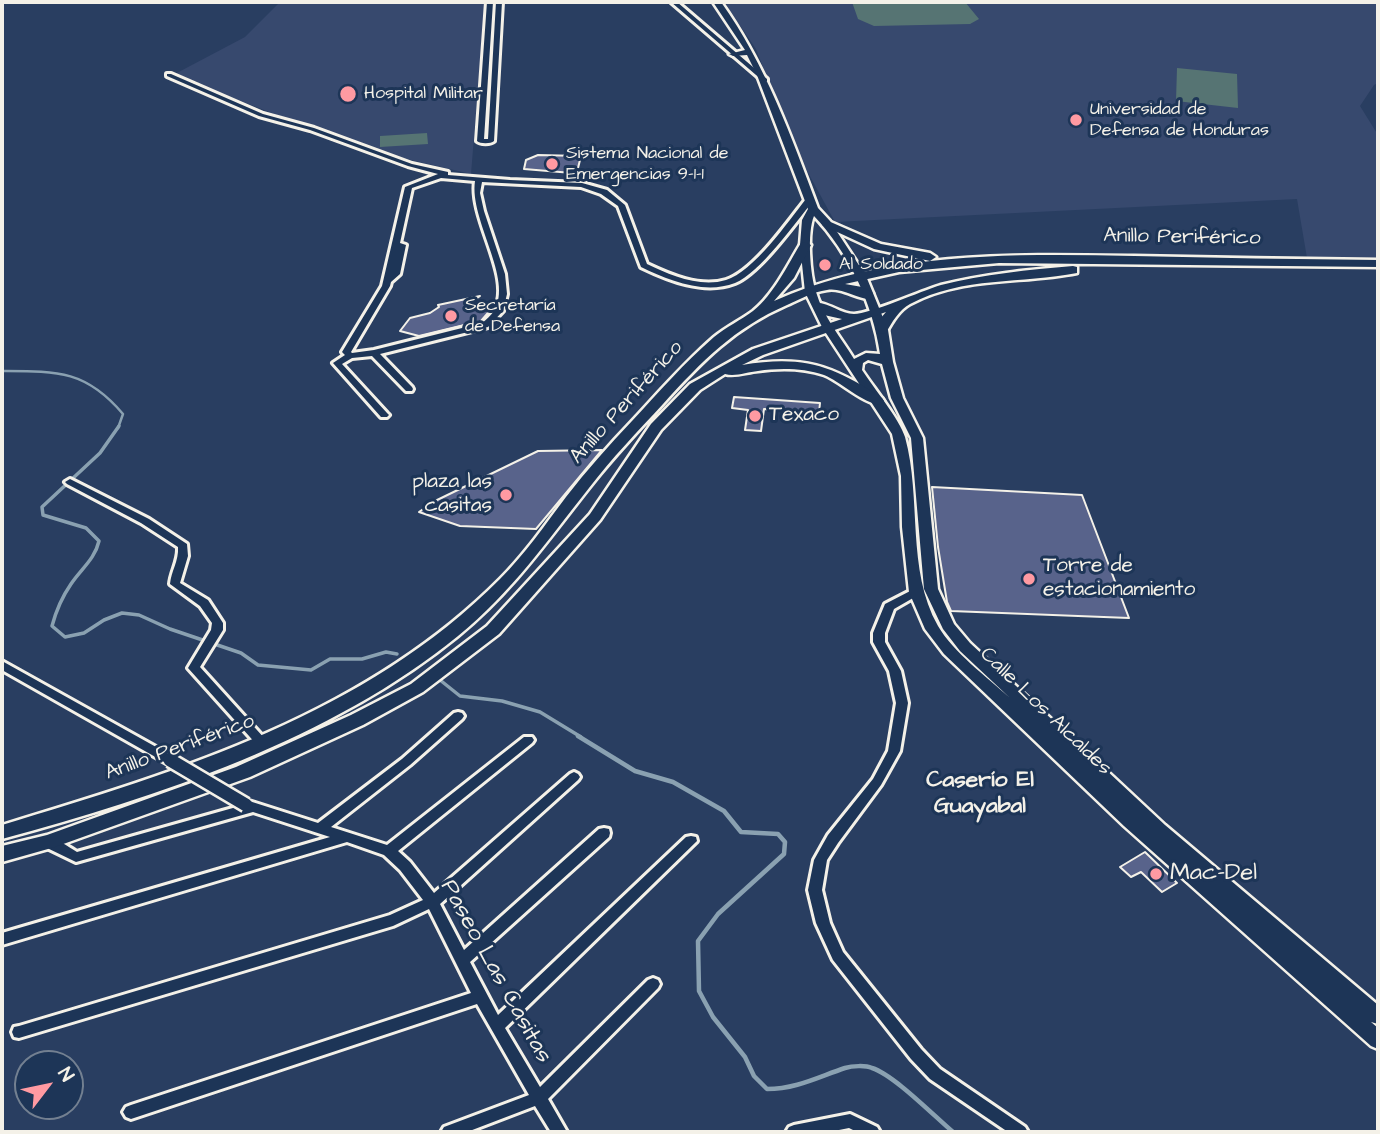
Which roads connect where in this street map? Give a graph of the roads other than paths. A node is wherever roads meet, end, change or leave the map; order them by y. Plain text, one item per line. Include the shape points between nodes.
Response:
1 (490, 2) edge
2 (499, 2) edge
3 (664, 2) edge
4 (674, 2) edge
5 (715, 2) edge
6 (746, 48) junction
7 (733, 54) junction
8 (169, 75) dead end
9 (765, 80) junction
10 (455, 176) junction
11 (479, 179) junction
12 (811, 205) junction
13 (826, 223) junction
14 (805, 245) junction
15 (960, 261) junction
16 (1378, 264) edge
17 (1378, 273) edge
18 (860, 276) junction
19 (830, 286) junction
20 (869, 296) junction
21 (912, 298) junction
22 (814, 299) junction
23 (875, 311) junction
24 (758, 313) junction
25 (857, 317) junction
26 (828, 327) junction
27 (882, 330) junction
28 (374, 353) junction
29 (350, 356) junction
30 (887, 362) junction
31 (856, 370) junction
32 (710, 377) junction
33 (409, 389) dead end
34 (877, 401) junction
35 (384, 415) dead end
36 (70, 482) dead end
37 (916, 592) junction
38 (2, 666) edge
39 (458, 716) dead end
40 (528, 740) dead end
41 (262, 743) junction
42 (574, 777) dead end
43 (249, 806) junction
44 (320, 829) junction
45 (2, 832) edge
46 (604, 833) dead end
47 (348, 836) junction
48 (691, 841) dead end
49 (48, 842) junction
50 (389, 851) junction
51 (2, 854) edge
52 (434, 901) junction
53 (3, 938) edge
54 (462, 960) junction
55 (653, 984) dead end
56 (481, 996) junction
57 (1378, 1016) edge
58 (497, 1026) junction
59 (19, 1032) dead end
60 (1378, 1040) edge
61 (539, 1098) junction
62 (131, 1112) dead end
63 (449, 1132) edge
64 (559, 1132) edge
65 (794, 1132) edge
66 (872, 1132) edge
67 (1020, 1132) edge

1 - 2 street via 480,141 491,141
3 - 7 street
4 - 7 street
5 - 6 main road
6 - 7 main road
6 - 9 main road
7 - 9 street
8 - 10 street via 261,115
9 - 12 main road
10 - 11 street
10 - 29 street via 415,187 396,274 346,352
11 - 12 street via 582,185 604,192 621,205 644,265 674,278 706,284 743,275
11 - 28 street via 475,192 491,236 502,291 496,318 485,325
12 - 13 main road, Calle Los Alcaldes
12 - 14 main road, Calle Los Alcaldes
13 - 15 highway via 878,247
13 - 18 main road, Calle Los Alcaldes
14 - 22 main road, Calle Los Alcaldes
14 - 24 highway via 788,278
15 - 16 highway, Anillo Periférico
15 - 18 highway, Anillo Periférico
17 - 21 highway, Anillo Periférico via 1061,270 983,278
18 - 19 highway, Anillo Periférico
18 - 20 main road, Calle Los Alcaldes
19 - 20 highway
19 - 22 highway, Anillo Periférico
20 - 23 main road, Calle Los Alcaldes
21 - 23 highway, Anillo Periférico
21 - 27 highway via 890,313
22 - 24 highway, Anillo Periférico
22 - 25 highway via 828,312
22 - 26 main road, Calle Los Alcaldes
23 - 25 highway, Anillo Periférico
23 - 27 main road, Calle Los Alcaldes
24 - 41 highway, Anillo Periférico via 709,346 595,470 509,580 469,620 394,675
25 - 26 highway, Anillo Periférico
26 - 31 main road, Calle Los Alcaldes
26 - 32 highway, Anillo Periférico via 758,352
27 - 30 main road, Calle Los Alcaldes
28 - 29 street
28 - 33 street
29 - 35 street via 337,363
30 - 31 main road via 866,356 860,358
30 - 57 main road, Calle Los Alcaldes via 897,398 917,438 931,589 948,626 1159,830
31 - 34 main road, Calle Los Alcaldes
32 - 34 highway via 745,368 807,368 844,379
32 - 49 highway, Anillo Periférico via 656,427 595,517 493,630 417,688 243,772
34 - 37 main road, Calle Los Alcaldes via 901,441
36 - 41 street via 183,546 175,584 212,611 218,623 194,668
37 - 60 main road, Calle Los Alcaldes via 933,629 949,650 1139,830
37 - 67 street via 889,607 879,633 902,703 894,751 821,860 815,890 838,956 916,1054 935,1074
38 - 43 street, Paseo Las Casitas, bridge
39 - 44 street
40 - 50 street
41 - 45 highway, Anillo Periférico via 171,779
42 - 52 street
43 - 44 street, Paseo Las Casitas
43 - 49 street via 76,857
44 - 47 street, Paseo Las Casitas
46 - 54 street
47 - 50 street, Paseo Las Casitas
47 - 53 street
48 - 58 street
49 - 51 highway, Anillo Periférico
50 - 52 street, Paseo Las Casitas
52 - 54 street, Paseo Las Casitas
52 - 59 street via 370,929
54 - 56 street, Paseo Las Casitas
55 - 61 street
56 - 58 street, Paseo Las Casitas
56 - 62 street
58 - 61 street, Paseo Las Casitas
61 - 63 street
61 - 64 street, Paseo Las Casitas
65 - 66 street via 850,1121

